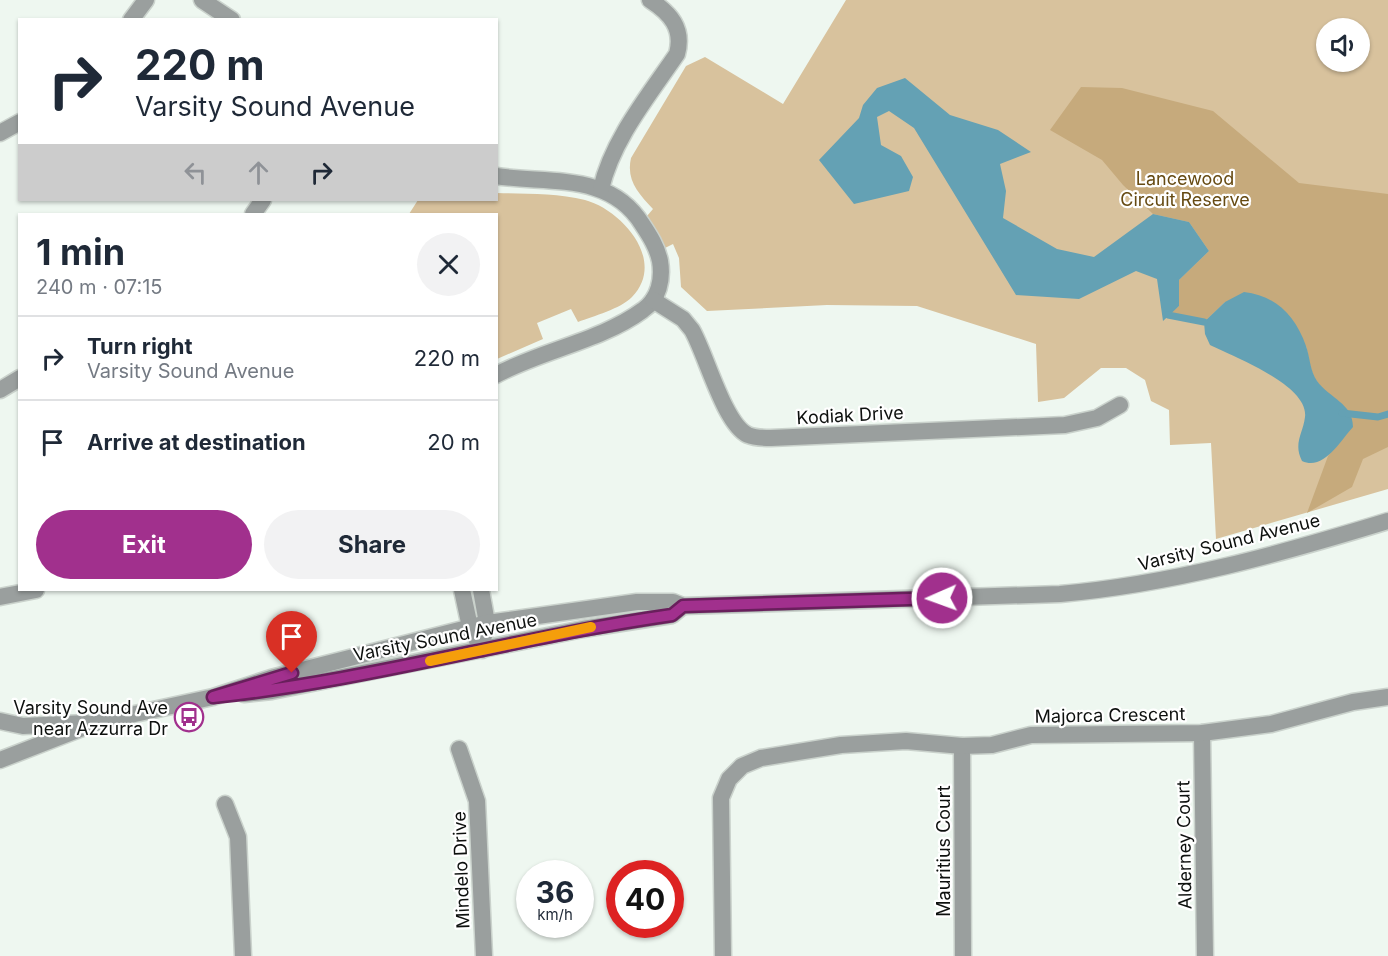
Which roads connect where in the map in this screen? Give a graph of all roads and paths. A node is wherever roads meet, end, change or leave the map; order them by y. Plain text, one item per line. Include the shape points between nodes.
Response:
1 (146, 0) edge
2 (202, 0) edge
3 (650, 0) edge
4 (132, 18) edge
5 (229, 18) edge
6 (18, 123) edge
7 (0, 134) edge
8 (498, 176) edge
9 (601, 189) junction
10 (653, 300) junction
11 (498, 374) edge
12 (18, 379) edge
13 (0, 390) edge
14 (1120, 405) dead end
15 (1388, 521) edge
16 (31, 591) edge
17 (462, 591) edge
18 (481, 591) edge
19 (0, 597) edge
20 (683, 606) junction
21 (487, 623) junction
22 (470, 627) junction
23 (482, 650) junction
24 (213, 697) junction
25 (1388, 697) edge
26 (0, 722) edge
27 (98, 722) junction
28 (1202, 734) junction
29 (0, 742) edge
30 (962, 746) junction
31 (459, 749) dead end
32 (0, 760) edge
33 (225, 804) dead end
34 (243, 956) edge
35 (484, 956) edge
36 (723, 956) edge
37 (963, 956) edge
38 (1205, 956) edge

1 - 4 street
2 - 5 street
3 - 9 street via 670,16 678,28 680,43 677,54 615,151
6 - 7 street
8 - 9 street via 570,181
9 - 10 street via 627,205 657,251 662,275
10 - 11 street via 634,316
10 - 14 street, Kodiak Drive via 683,319 692,330 729,413 748,435 771,438 1065,425 1097,418
12 - 13 street
15 - 20 street, Varsity Sound Avenue via 1218,569 1117,589
16 - 19 street
17 - 22 street
18 - 21 street
20 - 21 street, Varsity Sound Avenue via 673,602 637,602
20 - 23 street, Varsity Sound Avenue via 672,615
21 - 22 street, Varsity Sound Avenue
21 - 23 street
22 - 23 street
22 - 24 street, Varsity Sound Avenue via 271,678
23 - 24 street, Varsity Sound Avenue via 272,691
24 - 27 street, Varsity Sound Avenue
25 - 28 street, Majorca Crescent via 1271,724
26 - 27 street, Varsity Sound Avenue via 23,726
27 - 32 street, Varsity Sound Avenue
28 - 30 street, Majorca Crescent via 1031,735 992,745
28 - 38 street, Alderney Court
29 - 32 street
30 - 36 street, Majorca Crescent via 877,741 761,758 742,766 729,779 721,798
30 - 37 street, Mauritius Court
31 - 35 street, Mindelo Drive via 477,801
33 - 34 street via 238,837

